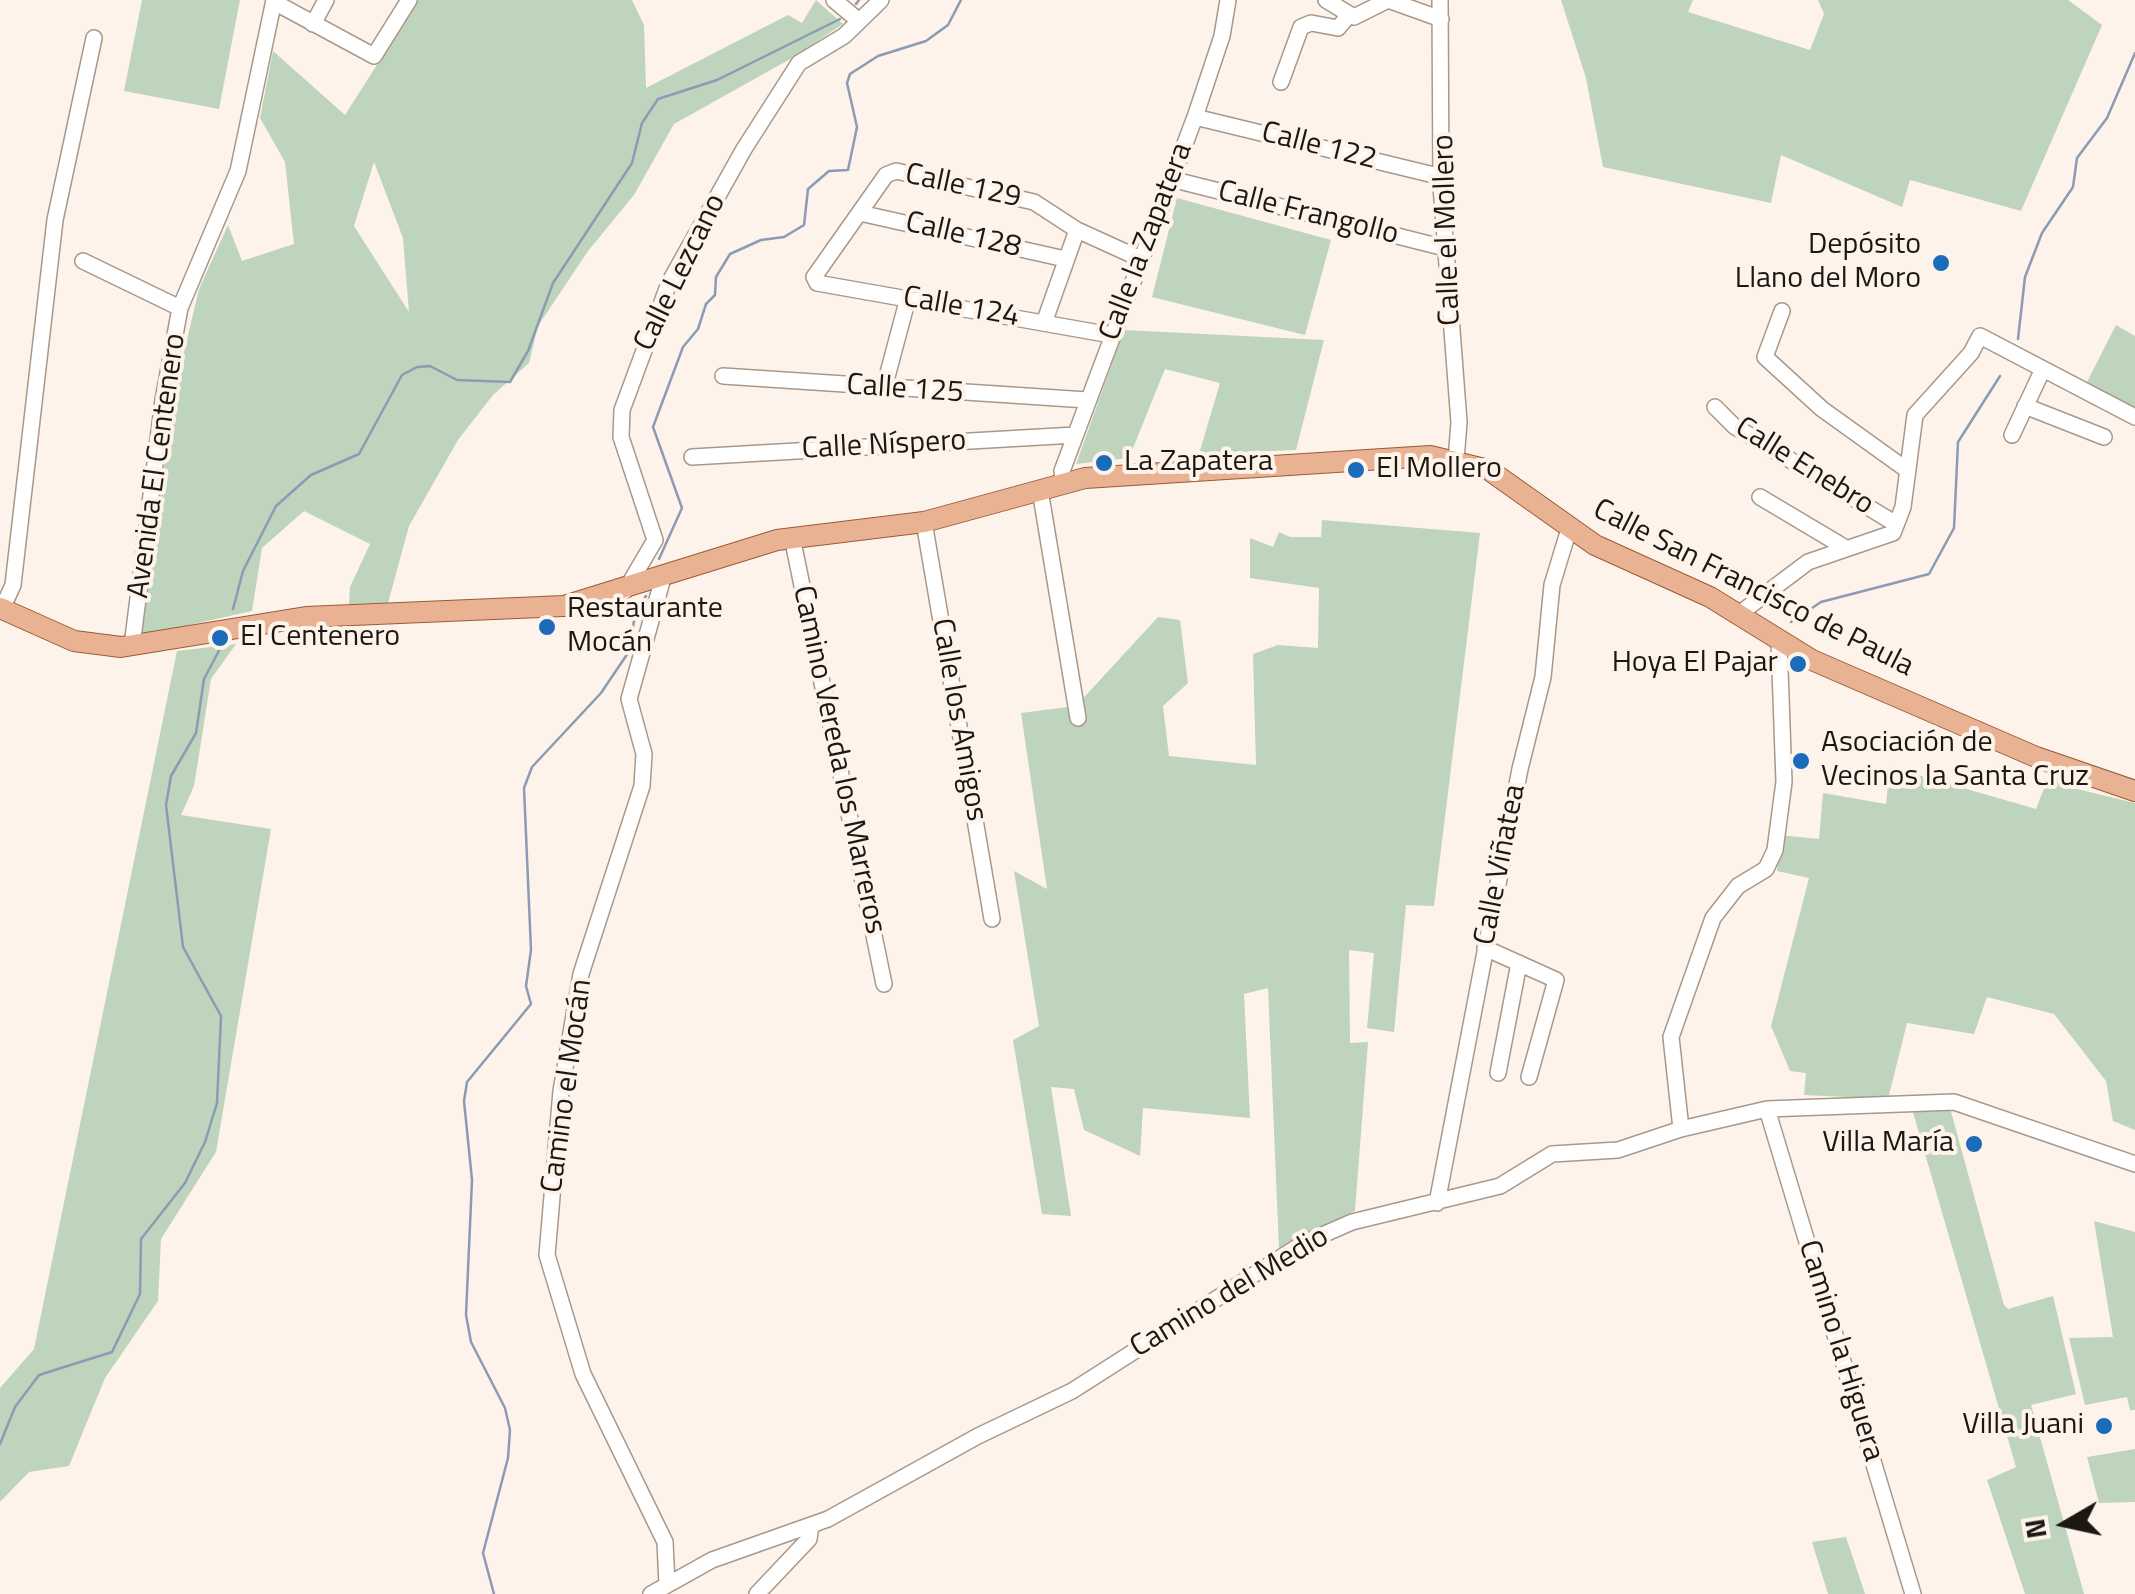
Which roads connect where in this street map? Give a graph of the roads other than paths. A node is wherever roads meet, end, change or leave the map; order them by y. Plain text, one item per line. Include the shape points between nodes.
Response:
1 (326, 0) edge
2 (409, 0) edge
3 (834, 0) edge
4 (880, 0) edge
5 (1228, 0) edge
6 (1326, 0) edge
7 (1440, 0) edge
8 (274, 1) edge
9 (1349, 14) junction
10 (1440, 19) junction
11 (859, 21) junction
12 (313, 24) junction
13 (94, 38) dead end
14 (1281, 82) dead end
15 (1196, 117) junction
16 (1442, 177) junction
17 (1171, 180) junction
18 (860, 213) junction
19 (1076, 230) junction
20 (1445, 248) junction
21 (1141, 258) junction
22 (1065, 260) junction
23 (83, 261) dead end
24 (908, 298) junction
25 (180, 308) junction
26 (1782, 311) dead end
27 (1044, 323) junction
28 (1111, 335) junction
29 (2043, 369) junction
30 (723, 376) dead end
31 (884, 388) junction
32 (1087, 400) junction
33 (2025, 406) junction
34 (1715, 407) dead end
35 (2135, 417) edge
36 (2012, 435) dead end
37 (1075, 436) junction
38 (2104, 438) dead end
39 (692, 458) dead end
40 (1456, 460) junction
41 (1908, 470) junction
42 (1063, 483) junction
43 (1040, 490) junction
44 (1760, 497) dead end
45 (924, 522) junction
46 (1896, 524) junction
47 (1569, 529) junction
48 (792, 537) junction
49 (1844, 547) junction
50 (664, 578) junction
51 (624, 591) junction
52 (1, 608) edge
53 (1739, 614) junction
54 (1778, 641) junction
55 (132, 646) junction
56 (1078, 718) dead end
57 (2135, 791) edge
58 (992, 919) dead end
59 (1485, 948) junction
60 (1520, 963) junction
61 (884, 984) dead end
62 (1498, 1073) dead end
63 (1529, 1077) dead end
64 (1768, 1109) junction
65 (1681, 1128) junction
66 (2135, 1164) edge
67 (1437, 1203) junction
68 (810, 1526) junction
69 (668, 1585) junction
70 (651, 1594) edge
71 (757, 1594) edge
72 (1912, 1594) edge

1 - 12 street
2 - 12 street via 374,56
3 - 11 street
4 - 11 street, Calle Lezcano
5 - 15 street, Calle la Zapatera
6 - 9 street
7 - 10 street, Calle el Mollero
8 - 12 street
8 - 25 street, Avenida El Centenero via 238,170
9 - 10 street via 1361,16 1388,0
9 - 14 street via 1338,28 1301,27
10 - 16 street, Calle el Mollero
11 - 51 street, Calle Lezcano via 800,64 669,283 622,410 621,437 655,540
13 - 52 street via 55,220 14,585
15 - 16 street, Calle 122
15 - 17 street, Calle la Zapatera
16 - 20 street, Calle el Mollero
17 - 20 street, Calle Frangollo
17 - 21 street, Calle la Zapatera
18 - 19 street, Calle 129 via 890,172 1034,202
18 - 22 street, Calle 128
18 - 24 street, Calle 124 via 814,277 817,283
19 - 21 street, Calle 129
19 - 22 street
20 - 40 street, Calle el Mollero
21 - 28 street, Calle la Zapatera
22 - 27 street
23 - 25 street
24 - 27 street, Calle 124
24 - 31 street
25 - 55 street, Avenida El Centenero
26 - 41 street via 1765,357 1822,409
27 - 28 street, Calle 124
28 - 32 street, Calle la Zapatera
29 - 33 street
29 - 35 street
29 - 41 street via 1980,336 1915,415
30 - 31 street, Calle 125
31 - 32 street, Calle 125
32 - 37 street, Calle la Zapatera
33 - 36 street
33 - 38 street
34 - 46 street, Calle Enebro via 1734,426
37 - 39 street, Calle Níspero
37 - 42 street, Calle la Zapatera
40 - 42 main road, Calle San Francisco de Paula via 1119,472
40 - 47 main road, Calle San Francisco de Paula via 1510,482
41 - 46 street
42 - 43 main road, Calle San Francisco de Paula
43 - 45 main road, Calle San Francisco de Paula
43 - 56 street
44 - 49 street
45 - 48 main road, Calle San Francisco de Paula
45 - 58 street, Calle los Amigos
46 - 49 street via 1884,537
47 - 53 main road, Calle San Francisco de Paula
47 - 59 street, Calle Viñatea via 1552,585 1543,678
48 - 50 main road, Calle San Francisco de Paula
48 - 61 street, Camino Vereda los Marreros
49 - 53 street via 1801,566
50 - 51 main road, Calle San Francisco de Paula
50 - 69 street, Camino el Mocán via 629,699 644,754 642,786 581,974 561,1090 547,1255 583,1374 665,1542
51 - 55 main road, Calle San Francisco de Paula via 550,608 306,617
52 - 55 main road, Calle San Francisco de Paula via 74,641
53 - 54 main road, Calle San Francisco de Paula
54 - 57 main road, Calle San Francisco de Paula via 2036,757
54 - 65 street via 1784,782 1775,850 1766,869 1738,886 1713,918 1671,1037
59 - 60 street
59 - 67 street, Calle Viñatea
60 - 62 street
60 - 63 street via 1556,980
64 - 65 street, Camino del Medio
64 - 66 street, Camino del Medio via 1965,1104
64 - 72 street, Camino la Higuera
65 - 67 street, Camino del Medio via 1618,1150 1552,1154 1500,1186
67 - 68 street, Camino del Medio via 1352,1222 1302,1244 1072,1391
68 - 69 street, Camino del Medio via 712,1560
68 - 71 street via 809,1539
69 - 70 street, Camino del Medio

